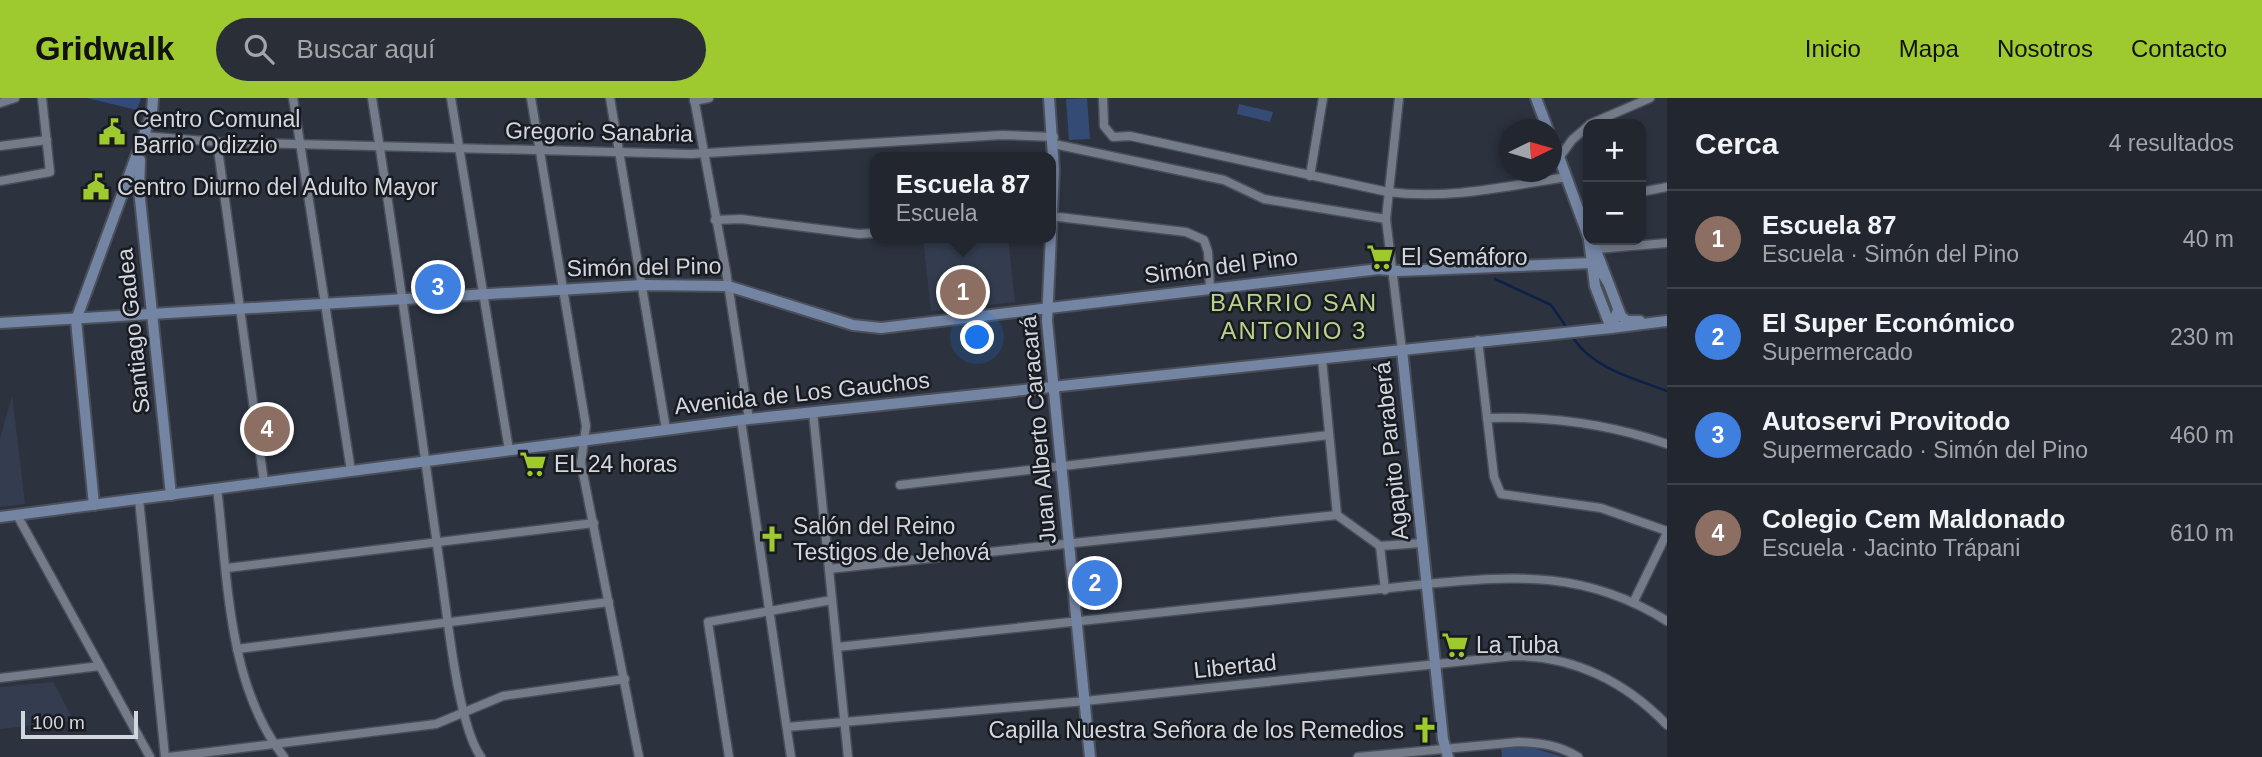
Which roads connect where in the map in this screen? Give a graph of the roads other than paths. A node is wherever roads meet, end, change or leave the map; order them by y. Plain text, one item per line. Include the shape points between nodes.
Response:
1 (15, 98) edge
2 (42, 98) edge
3 (153, 98) edge
4 (159, 98) edge
5 (293, 98) edge
6 (372, 98) edge
7 (451, 98) edge
8 (531, 98) edge
9 (610, 98) edge
10 (709, 98) edge
11 (1049, 98) edge
12 (1323, 98) edge
13 (1399, 98) edge
14 (1536, 98) edge
15 (1650, 98) edge
16 (694, 99) edge
17 (1102, 99) edge
18 (0, 103) edge
19 (1544, 119) edge
20 (1603, 119) edge
21 (1583, 130) edge
22 (146, 137) junction
23 (47, 140) junction
24 (1054, 141) junction
25 (217, 142) junction
26 (301, 144) junction
27 (379, 145) junction
28 (0, 146) edge
29 (459, 148) junction
30 (539, 150) junction
31 (1054, 152) edge
32 (619, 153) junction
33 (704, 154) junction
34 (1562, 154) edge
35 (1562, 165) edge
36 (1310, 176) junction
37 (1567, 177) junction
38 (0, 181) edge
39 (1667, 187) edge
40 (1646, 191) edge
41 (1388, 192) junction
42 (1583, 207) edge
43 (1056, 217) edge
44 (1386, 219) junction
45 (715, 220) junction
46 (870, 233) edge
47 (1646, 242) edge
48 (1050, 243) edge
49 (1667, 243) edge
50 (1592, 245) edge
51 (1593, 245) edge
52 (1591, 263) junction
53 (1390, 270) junction
54 (1606, 281) junction
55 (642, 285) junction
56 (728, 286) junction
57 (1210, 288) junction
58 (563, 289) junction
59 (483, 295) junction
60 (403, 300) junction
61 (326, 305) junction
62 (1048, 309) junction
63 (240, 310) junction
64 (1618, 310) junction
65 (153, 315) junction
66 (76, 320) junction
67 (1667, 321) edge
68 (0, 323) edge
69 (1649, 323) junction
70 (1611, 328) junction
71 (1479, 340) junction
72 (1402, 351) junction
73 (1322, 359) junction
74 (1052, 387) junction
75 (813, 412) junction
76 (1487, 418) junction
77 (745, 419) junction
78 (666, 429) junction
79 (1329, 435) junction
80 (584, 441) junction
81 (1667, 444) edge
82 (509, 450) junction
83 (425, 461) junction
84 (1059, 466) junction
85 (351, 471) junction
86 (264, 482) junction
87 (900, 485) dead end
88 (217, 488) junction
89 (170, 495) junction
90 (139, 499) junction
91 (94, 505) junction
92 (17, 515) junction
93 (1338, 515) junction
94 (0, 517) edge
95 (594, 523) junction
96 (1667, 532) edge
97 (437, 542) junction
98 (1422, 543) junction
99 (1068, 544) junction
100 (1380, 546) junction
101 (227, 568) junction
102 (829, 569) junction
103 (1427, 584) junction
104 (1385, 590) junction
105 (832, 600) junction
106 (1634, 601) junction
107 (609, 602) junction
108 (770, 613) junction
109 (1667, 621) edge
110 (448, 622) junction
111 (1076, 623) junction
112 (837, 647) junction
113 (237, 649) junction
114 (1435, 664) junction
115 (100, 666) junction
116 (0, 678) edge
117 (625, 679) junction
118 (1085, 701) junction
119 (464, 714) junction
120 (845, 722) junction
121 (1667, 725) edge
122 (787, 727) junction
123 (272, 743) junction
124 (1446, 752) edge
125 (150, 757) edge
126 (167, 757) edge
127 (284, 757) edge
128 (481, 757) edge
129 (639, 757) edge
130 (729, 757) edge
131 (791, 757) edge
132 (848, 757) edge
133 (1090, 757) edge
134 (1358, 757) edge
135 (1578, 757) edge

1 - 18 street
2 - 23 street
3 - 22 street
4 - 22 street
5 - 26 street
6 - 27 street
7 - 29 street
8 - 30 street
9 - 32 street
10 - 16 street
11 - 24 street, Juan Alberto Caracará
12 - 36 street
13 - 41 street, Agapito Paraberá
14 - 19 street
15 - 20 street
16 - 33 street
17 - 36 street via 1104,126 1114,137 1130,136
21 - 34 street
22 - 25 street, Gregorio Sanabria
22 - 65 street, Santiago Gadea via 139,189
22 - 66 street
23 - 28 street
23 - 38 street via 50,172
24 - 31 street, Juan Alberto Caracará
24 - 33 street, Gregorio Sanabria via 1002,135
24 - 44 street, Gregorio Sanabria via 1224,180 1264,199
25 - 26 street, Gregorio Sanabria
25 - 63 street
26 - 27 street, Gregorio Sanabria
26 - 61 street
27 - 29 street, Gregorio Sanabria
27 - 60 street
29 - 30 street, Gregorio Sanabria
29 - 59 street
30 - 32 street, Gregorio Sanabria
30 - 58 street
32 - 33 street, Gregorio Sanabria
32 - 55 street
33 - 45 street
35 - 37 street
36 - 41 street
37 - 41 street via 1450,195
37 - 42 street
39 - 40 street
41 - 44 street, Agapito Paraberá
43 - 57 street via 1186,232 1204,240
44 - 53 street, Agapito Paraberá
45 - 46 street
45 - 56 street
47 - 49 street
48 - 62 street, Juan Alberto Caracará
50 - 52 street
51 - 54 street
52 - 53 street, Simón del Pino
52 - 54 street
52 - 70 street
53 - 57 street, Simón del Pino
53 - 72 street, Agapito Paraberá
54 - 64 street
55 - 56 street, Simón del Pino
55 - 58 street, Simón del Pino
55 - 78 street
56 - 62 street, Simón del Pino via 867,328
56 - 77 street
57 - 62 street, Simón del Pino
58 - 59 street, Simón del Pino
58 - 80 street via 586,426
59 - 60 street, Simón del Pino
59 - 82 street
60 - 61 street, Simón del Pino
60 - 83 street
61 - 63 street, Simón del Pino
61 - 85 street
62 - 74 street, Juan Alberto Caracará
63 - 65 street, Simón del Pino
63 - 86 street
64 - 69 street, Avenida de Los Gauchos via 1627,321
64 - 70 street
65 - 66 street, Simón del Pino
65 - 89 street, Santiago Gadea
66 - 68 street, Simón del Pino
66 - 91 street
67 - 69 street, Avenida de Los Gauchos
69 - 70 street, Avenida de Los Gauchos
70 - 71 street, Avenida de Los Gauchos
71 - 72 street, Avenida de Los Gauchos
71 - 76 street
72 - 73 street, Avenida de Los Gauchos
72 - 98 street, Agapito Paraberá
73 - 74 street, Avenida de Los Gauchos
73 - 79 street
74 - 75 street, Avenida de Los Gauchos
74 - 84 street, Juan Alberto Caracará
75 - 77 street, Avenida de Los Gauchos
75 - 102 street
76 - 81 street via 1532,416
76 - 96 street via 1498,491 1601,508
77 - 78 street, Avenida de Los Gauchos
77 - 108 street
78 - 80 street, Avenida de Los Gauchos
79 - 84 street
79 - 93 street
80 - 82 street, Avenida de Los Gauchos
80 - 95 street via 581,463
82 - 83 street, Avenida de Los Gauchos
83 - 85 street, Avenida de Los Gauchos
83 - 97 street
84 - 87 street
84 - 99 street, Juan Alberto Caracará
85 - 86 street, Avenida de Los Gauchos
86 - 88 street, Avenida de Los Gauchos
88 - 89 street, Avenida de Los Gauchos
88 - 101 street
89 - 90 street, Avenida de Los Gauchos
90 - 91 street, Avenida de Los Gauchos
90 - 126 street
91 - 92 street, Avenida de Los Gauchos
92 - 94 street, Avenida de Los Gauchos
92 - 115 street
93 - 99 street
93 - 100 street
95 - 97 street
95 - 107 street
96 - 106 street
97 - 101 street
97 - 110 street
98 - 100 street
98 - 103 street, Agapito Paraberá
99 - 102 street
99 - 111 street, Juan Alberto Caracará
100 - 104 street
101 - 113 street
102 - 105 street
103 - 104 street
103 - 106 street via 1543,577
103 - 114 street, Agapito Paraberá
104 - 111 street
105 - 108 street
105 - 112 street
106 - 109 street
107 - 110 street
107 - 117 street
108 - 122 street
108 - 130 street via 709,622
110 - 113 street
110 - 119 street
111 - 112 street
111 - 118 street, Juan Alberto Caracará
112 - 120 street
113 - 123 street via 251,702
114 - 118 street, Libertad
114 - 121 street, Libertad via 1514,656 1570,664 1619,685
114 - 124 street, Agapito Paraberá
115 - 116 street
115 - 125 street
117 - 119 street via 503,696
117 - 129 street
118 - 120 street, Libertad
118 - 133 street, Juan Alberto Caracará
119 - 123 street via 436,724
119 - 128 street
120 - 122 street, Libertad
120 - 132 street
122 - 131 street
123 - 126 street
123 - 127 street
124 - 134 street
124 - 135 street via 1501,742 1543,743

